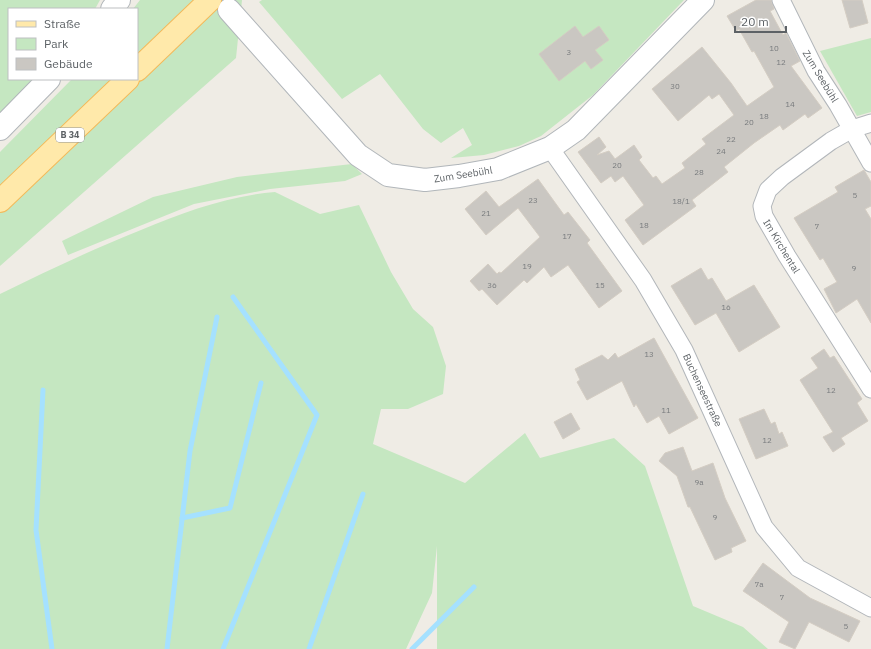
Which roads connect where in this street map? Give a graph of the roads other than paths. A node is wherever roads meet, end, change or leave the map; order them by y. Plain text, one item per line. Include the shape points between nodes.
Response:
1 (119, 0) edge
2 (703, 0) edge
3 (781, 0) edge
4 (220, 5) edge
5 (113, 8) edge
6 (138, 69) edge
7 (48, 80) edge
8 (127, 80) edge
9 (871, 123) edge
10 (0, 129) edge
11 (852, 129) junction
12 (550, 148) junction
13 (871, 163) edge
14 (0, 201) edge
15 (871, 388) edge
16 (871, 608) edge

1 - 5 main road
2 - 12 main road, Zum Seebühl via 576,130
3 - 11 street, Zum Seebühl via 816,71
4 - 6 main road
4 - 12 main road, Zum Seebühl via 358,155 388,174 425,180 459,176 498,168
7 - 10 main road
8 - 14 main road, B 34
9 - 11 street, Im Kirchental
11 - 13 street
11 - 15 street, Im Kirchental via 782,176 768,190 762,206 764,216 787,256
12 - 16 street, Buchenseestraße via 643,280 684,350 764,527 798,568

